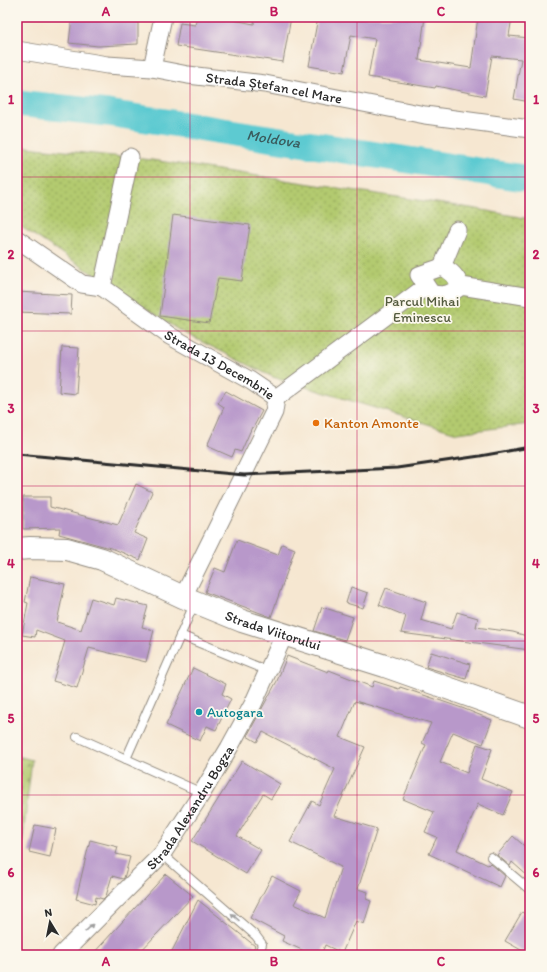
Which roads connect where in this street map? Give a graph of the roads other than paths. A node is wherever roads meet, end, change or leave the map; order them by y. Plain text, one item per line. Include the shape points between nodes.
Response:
1 (163, 17) edge
2 (17, 50) edge
3 (152, 68) junction
4 (530, 129) edge
5 (130, 157) dead end
6 (457, 230) dead end
7 (17, 239) edge
8 (442, 267) junction
9 (461, 286) junction
10 (102, 287) junction
11 (425, 287) junction
12 (530, 297) edge
13 (276, 398) junction
14 (17, 549) edge
15 (189, 599) junction
16 (180, 635) junction
17 (284, 635) junction
18 (268, 671) junction
19 (530, 717) edge
20 (77, 737) dead end
21 (126, 759) junction
22 (202, 793) junction
23 (162, 854) junction
24 (491, 857) dead end
25 (530, 890) edge
26 (61, 955) edge
27 (259, 955) edge

1 - 3 street
2 - 3 street, Strada Ștefan cel Mare
3 - 4 street, Strada Ștefan cel Mare via 265,84 425,115
5 - 10 street
6 - 8 street
7 - 10 street, Strada 13 Decembrie via 82,284
8 - 9 street via 456,277
8 - 11 street via 418,275
9 - 11 street via 451,293 440,296 431,294
9 - 12 street
10 - 13 street, Strada 13 Decembrie via 170,336 251,381
11 - 13 street
13 - 15 street, Strada 13 Decembrie via 274,412
14 - 15 street, Strada Viitorului via 67,549 102,559
15 - 16 lane
15 - 17 street, Strada Viitorului
16 - 18 lane
16 - 21 lane
17 - 18 street, Strada Alexandru Bogza
17 - 19 street, Strada Viitorului via 385,666
18 - 22 street, Strada Alexandru Bogza via 253,704
20 - 21 lane
21 - 22 lane
22 - 23 street, Strada Alexandru Bogza
26 -> 23 street, Strada Alexandru Bogza
27 -> 23 lane via 262,944 256,936
24 - 25 lane

